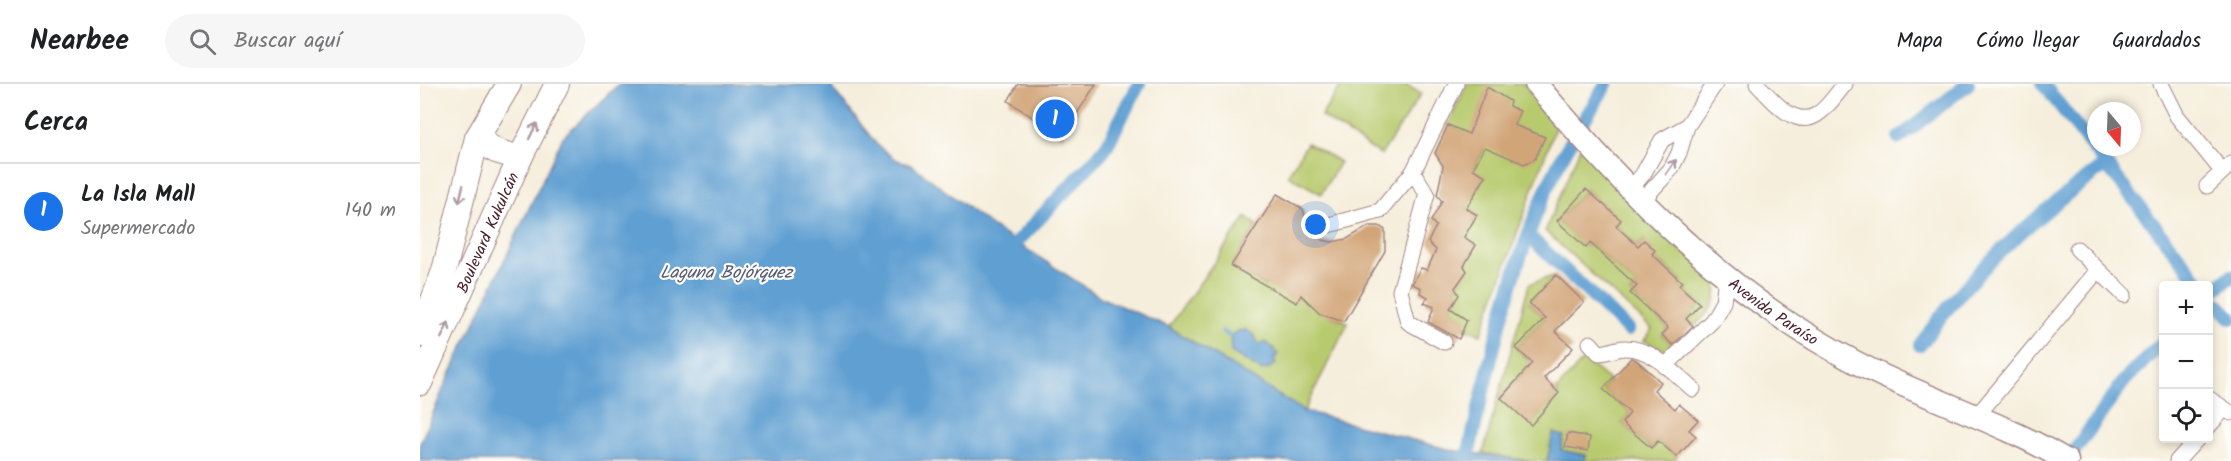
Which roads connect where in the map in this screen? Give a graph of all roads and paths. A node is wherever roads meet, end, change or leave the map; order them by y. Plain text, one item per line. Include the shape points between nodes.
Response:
1 (509, 84) edge
2 (557, 84) edge
3 (1455, 84) edge
4 (1536, 84) edge
5 (1715, 84) edge
6 (1757, 84) edge
7 (1845, 84) edge
8 (2161, 84) edge
9 (1687, 126) junction
10 (473, 148) junction
11 (2226, 167) edge
12 (515, 169) junction
13 (1413, 172) junction
14 (2207, 186) dead end
15 (1635, 196) junction
16 (1329, 225) dead end
17 (2077, 249) dead end
18 (2098, 270) junction
19 (1726, 277) junction
20 (2124, 295) dead end
21 (420, 335) edge
22 (1444, 342) dead end
23 (1590, 343) dead end
24 (1665, 366) junction
25 (420, 383) edge
26 (1693, 389) dead end
27 (2213, 401) edge
28 (2227, 411) edge
29 (1976, 417) junction
30 (2213, 423) edge
31 (2194, 443) edge
32 (2059, 456) edge
33 (2178, 461) edge

1 - 10 main road, Boulevard Kukulcán
12 -> 2 main road, Boulevard Kukulcán
3 - 13 street
4 - 15 street, Avenida Paraíso
5 - 9 street
6 - 7 street via 1787,113 1803,118 1815,116
8 - 11 street via 2177,116
9 - 15 street via 1662,140
15 -> 9 street via 1671,169
10 - 12 main road via 491,164
10 -> 21 main road, Boulevard Kukulcán via 444,271
11 - 14 street
25 -> 12 main road, Boulevard Kukulcán
13 - 16 street via 1380,211
13 - 22 street via 1427,194 1400,291 1402,305 1408,322
15 - 19 street, Avenida Paraíso
17 - 18 street
18 - 20 street
18 - 29 street
19 - 24 street via 1723,302 1712,321
19 - 29 street, Avenida Paraíso via 1799,330 1855,362
23 - 24 street via 1599,352 1623,347 1640,349
24 - 26 street
27 - 28 street
28 - 30 street
29 - 32 street, Avenida Paraíso
31 - 33 street

